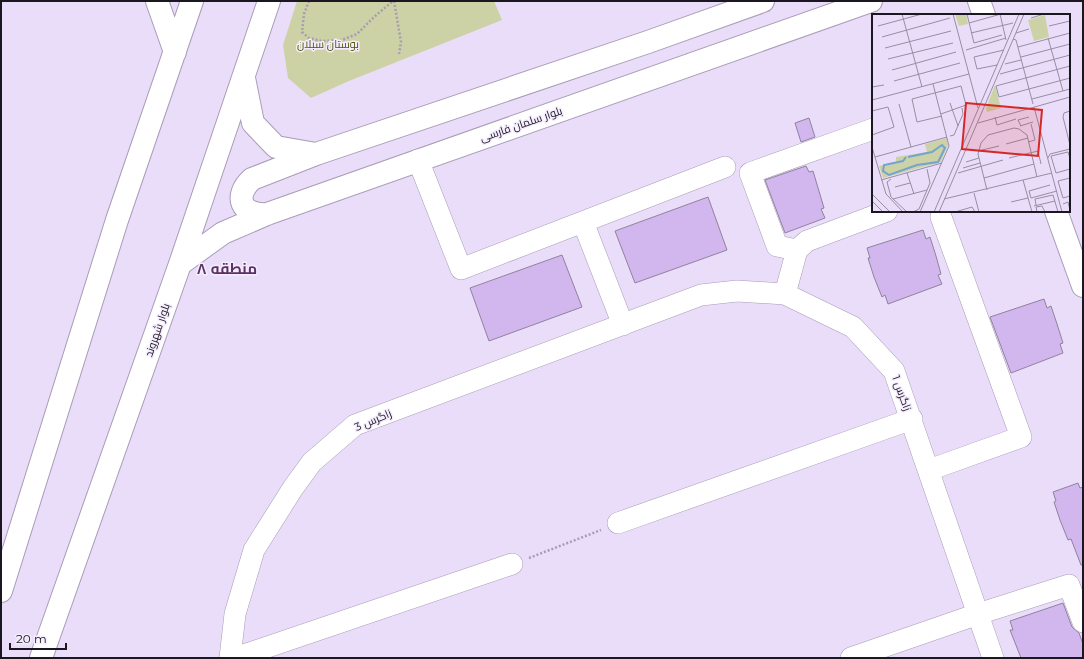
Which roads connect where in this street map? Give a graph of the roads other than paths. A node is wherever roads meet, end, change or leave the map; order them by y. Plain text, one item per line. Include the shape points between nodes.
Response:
1 (157, 1) edge
2 (192, 1) edge
3 (269, 1) edge
4 (763, 1) edge
5 (871, 1) edge
6 (979, 1) edge
7 (984, 14) edge
8 (175, 52) junction
9 (244, 77) junction
10 (872, 129) edge
11 (316, 154) junction
12 (418, 160) junction
13 (725, 167) dead end
14 (884, 212) edge
15 (1056, 212) edge
16 (266, 214) junction
17 (941, 217) dead end
18 (583, 222) junction
19 (798, 250) junction
20 (180, 264) junction
21 (1083, 286) edge
22 (785, 294) junction
23 (623, 325) junction
24 (912, 419) junction
25 (929, 470) junction
26 (618, 523) road end
27 (512, 564) road end
28 (1, 591) edge
29 (978, 614) junction
30 (1083, 622) edge
31 (41, 658) edge
32 (230, 658) edge
33 (235, 658) edge
34 (851, 658) edge
35 (993, 658) edge

1 - 8 main road
2 - 8 main road
3 - 9 main road, بلوار شهروند
4 - 11 main road
5 - 12 main road, بلوار سلمان فارسی
6 - 7 main road
8 - 28 main road via 117,220
9 - 11 main road via 253,123 276,146
9 - 20 main road, بلوار شهروند
10 - 19 street via 750,173 777,246
11 - 16 main road via 252,179 243,187 241,198 245,209 255,215
12 - 16 main road, بلوار سلمان فارسی
12 - 18 street via 461,269
13 - 18 street
14 - 19 street via 806,240
15 - 21 main road
16 - 20 main road, بلوار سلمان فارسی via 223,233
17 - 25 street via 1021,437
18 - 23 street
19 - 22 street
20 - 31 main road, بلوار شهروند
22 - 23 street, زاگرس 1 via 737,291 701,295
22 - 24 street, زاگرس 1 via 854,327 894,371
23 - 32 street, زاگرس 3 via 355,425 312,462 254,550 235,614
24 - 25 street, زاگرس 1
24 - 26 street
25 - 29 street, زاگرس 1
27 - 33 street
29 - 30 street via 1070,585
29 - 34 street
29 - 35 street, زاگرس 1

